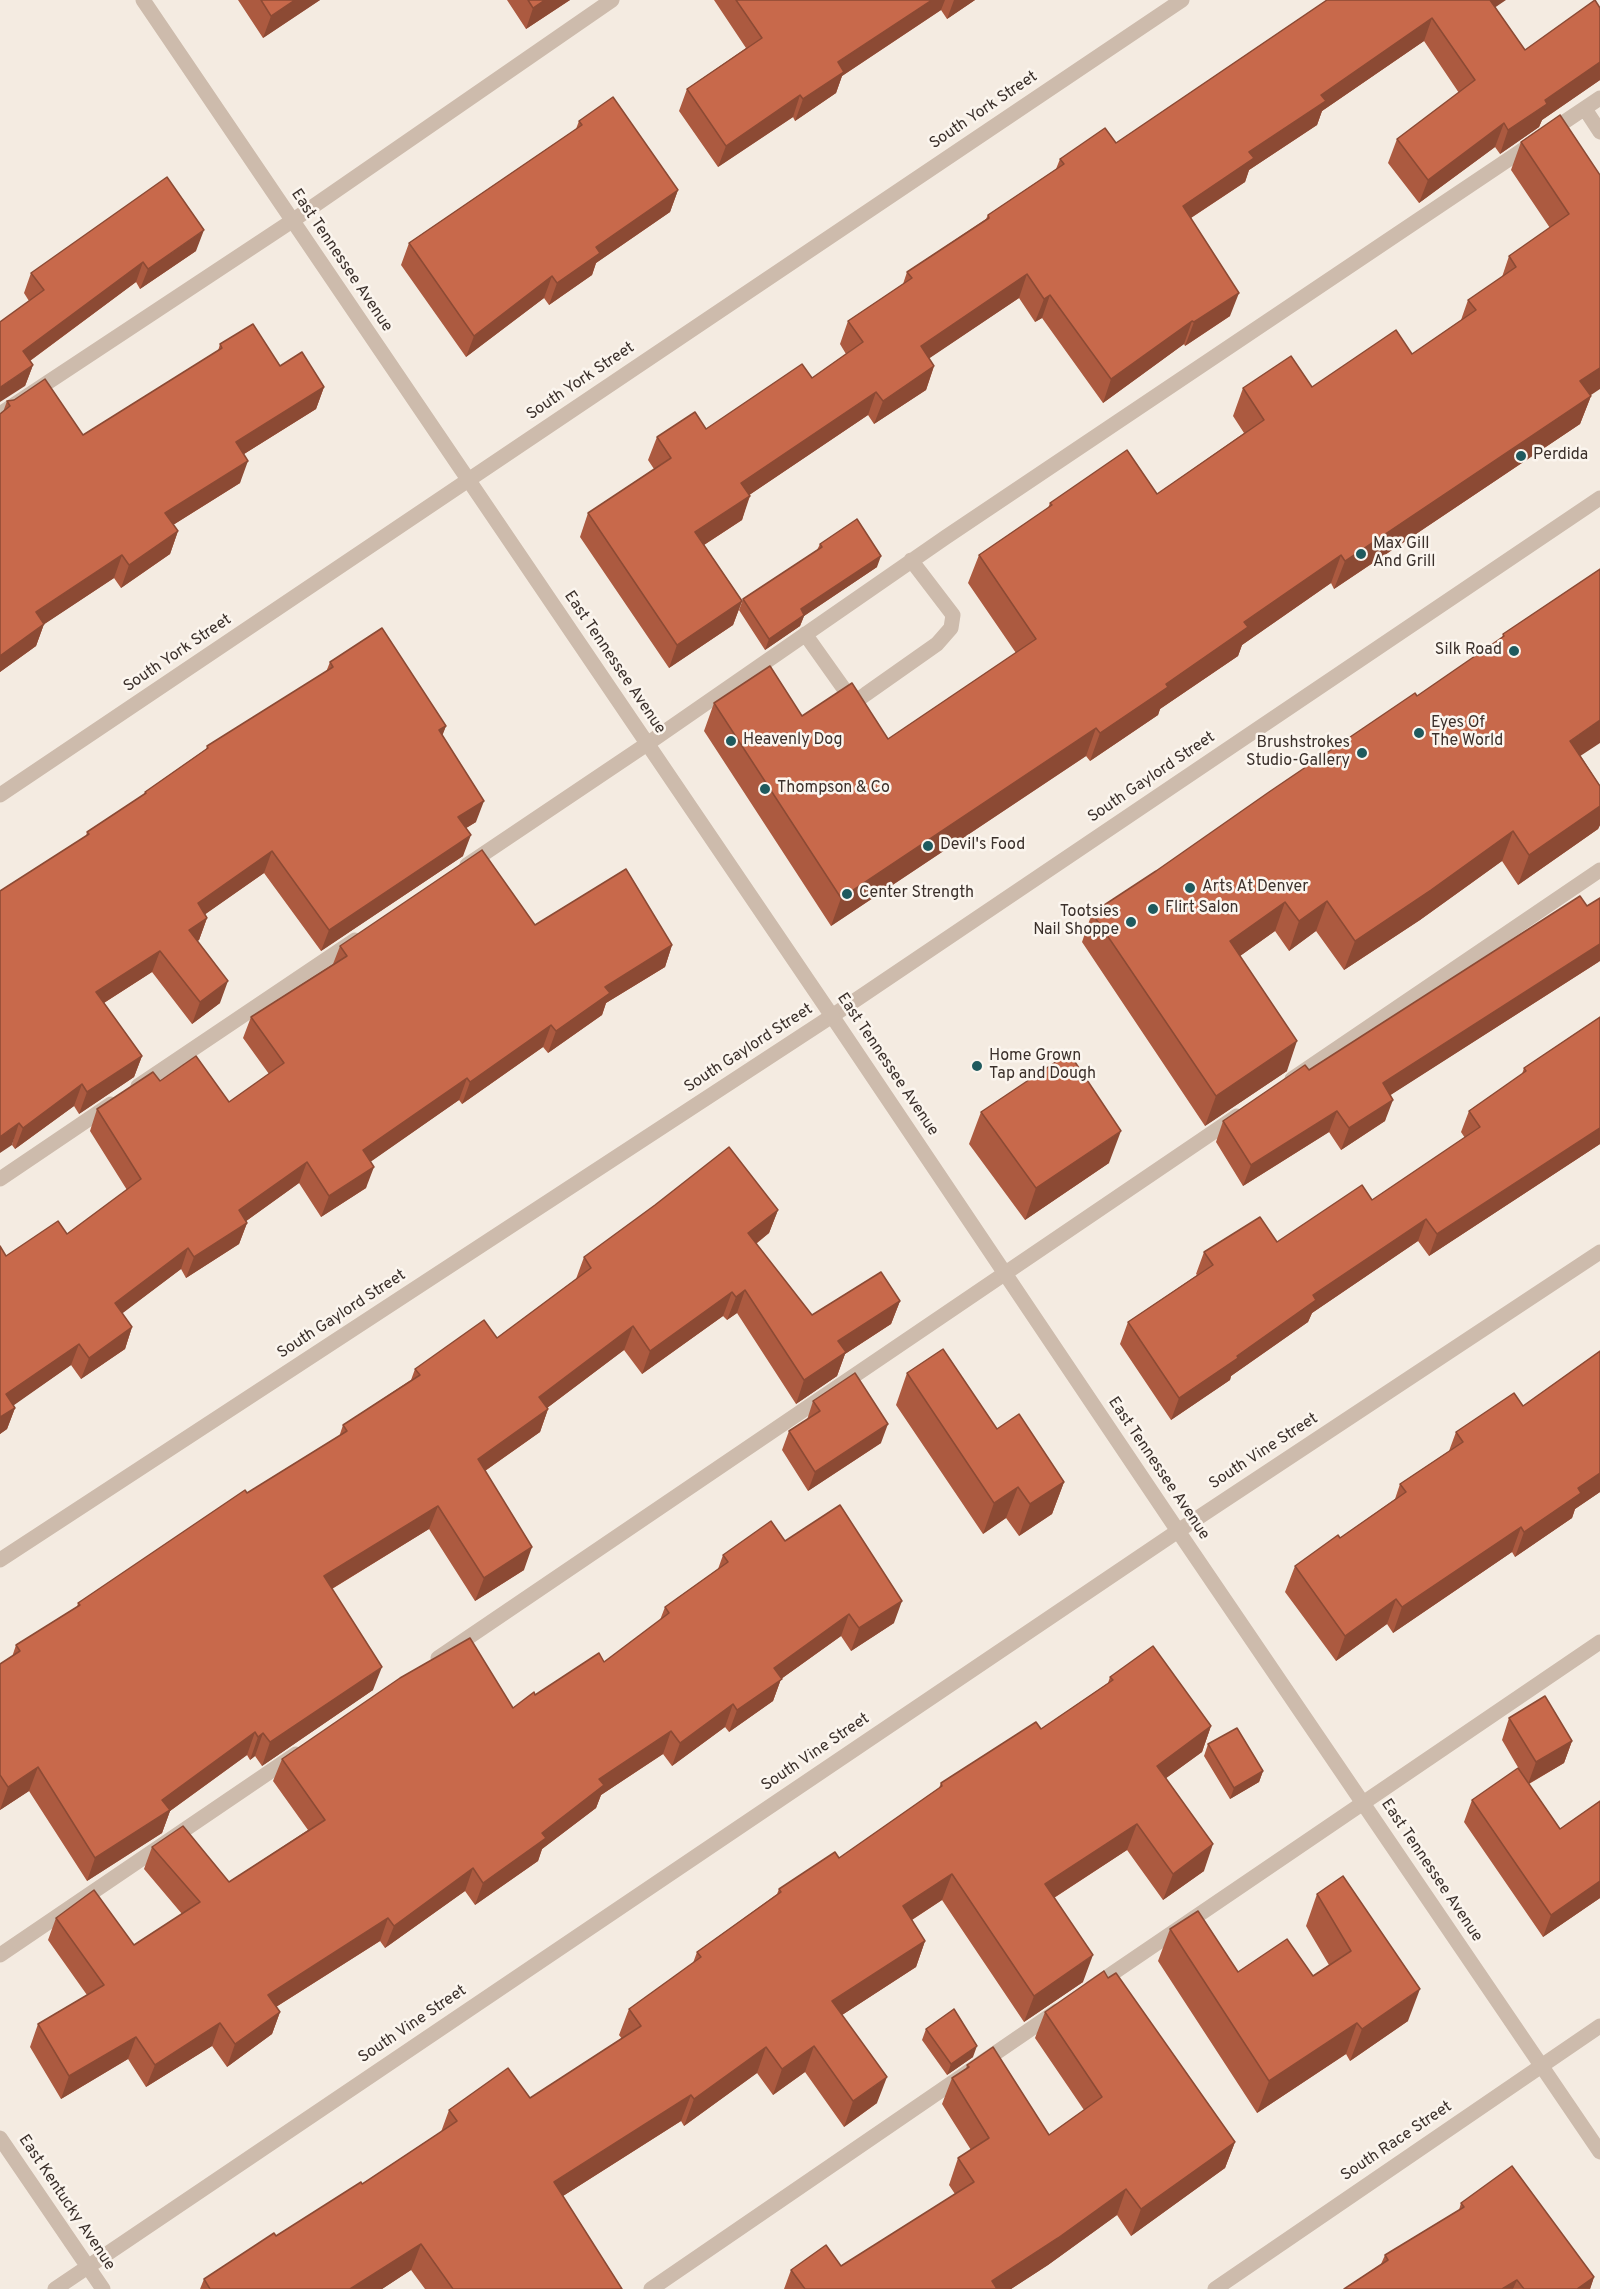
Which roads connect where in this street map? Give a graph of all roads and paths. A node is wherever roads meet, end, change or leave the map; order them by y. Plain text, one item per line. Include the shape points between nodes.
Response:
1 (144, 0) edge
2 (612, 0) edge
3 (1182, 0) edge
4 (1600, 99) edge
5 (1585, 109) junction
6 (1600, 132) edge
7 (292, 221) junction
8 (0, 414) edge
9 (468, 480) junction
10 (1600, 498) edge
11 (911, 560) junction
12 (805, 634) junction
13 (647, 744) junction
14 (0, 795) edge
15 (459, 870) edge
16 (1600, 870) edge
17 (370, 930) edge
18 (832, 1016) junction
19 (1275, 1090) edge
20 (1245, 1110) edge
21 (0, 1179) edge
22 (1600, 1252) edge
23 (1006, 1273) junction
24 (1178, 1531) junction
25 (0, 1560) edge
26 (1600, 1642) edge
27 (424, 1667) edge
28 (306, 1747) edge
29 (1362, 1802) junction
30 (0, 1955) edge
31 (1600, 2026) edge
32 (1542, 2065) junction
33 (0, 2138) edge
34 (1600, 2152) edge
35 (88, 2267) junction
36 (55, 2289) edge
37 (103, 2289) edge
38 (651, 2289) edge
39 (1215, 2289) edge

1 - 7 street, East Tennessee Avenue
2 - 7 street
3 - 9 street, South York Street
4 - 5 street
5 - 6 street
5 - 11 street
7 - 8 street
7 - 9 street, East Tennessee Avenue
9 - 13 street, East Tennessee Avenue
9 - 14 street, South York Street
10 - 18 street, South Gaylord Street
11 - 12 street
11 - 12 street via 953,615 951,628 937,644 854,703
12 - 13 street
13 - 15 street
13 - 18 street, East Tennessee Avenue
16 - 19 street
17 - 21 street
18 - 23 street, East Tennessee Avenue
18 - 25 street, South Gaylord Street
20 - 23 street
22 - 24 street, South Vine Street
23 - 24 street, East Tennessee Avenue
23 - 27 street
24 - 29 street, East Tennessee Avenue
24 - 35 street, South Vine Street
26 - 29 street
28 - 30 street
29 - 32 street, East Tennessee Avenue
29 - 38 street
31 - 32 street, South Race Street
32 - 34 street, East Tennessee Avenue
32 - 39 street, South Race Street
33 - 35 street, East Kentucky Avenue
35 - 36 street, South Vine Street
35 - 37 street, East Kentucky Avenue

